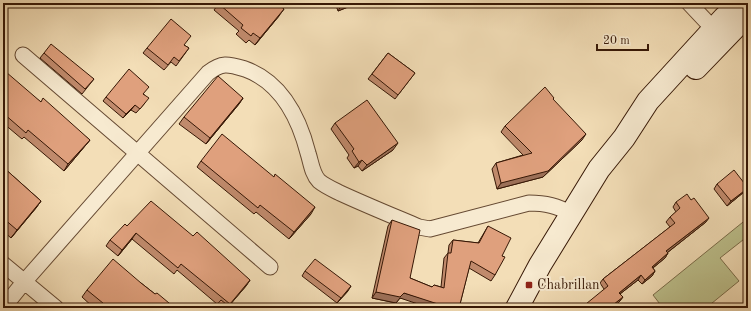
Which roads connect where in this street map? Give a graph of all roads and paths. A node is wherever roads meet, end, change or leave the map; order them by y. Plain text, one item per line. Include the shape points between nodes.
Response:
1 (689, 3) edge
2 (742, 3) edge
3 (748, 14) edge
4 (719, 34) junction
5 (23, 55) dead end
6 (138, 154) junction
7 (572, 214) junction
8 (3, 264) edge
9 (270, 267) dead end
10 (24, 282) junction
11 (3, 308) edge
12 (56, 308) edge
13 (517, 308) edge
14 (528, 308) edge

1 - 4 street
2 - 4 main road
3 - 4 main road
4 - 7 main road via 624,138 599,169
5 - 6 street
6 - 7 street via 208,72 219,65 232,65 254,74 280,93 301,130 313,171 319,181 354,199 419,227 430,229 529,203 556,206
6 - 9 street
6 - 10 street
7 - 13 main road
7 - 14 main road
8 - 10 street
10 - 11 street
10 - 12 street

